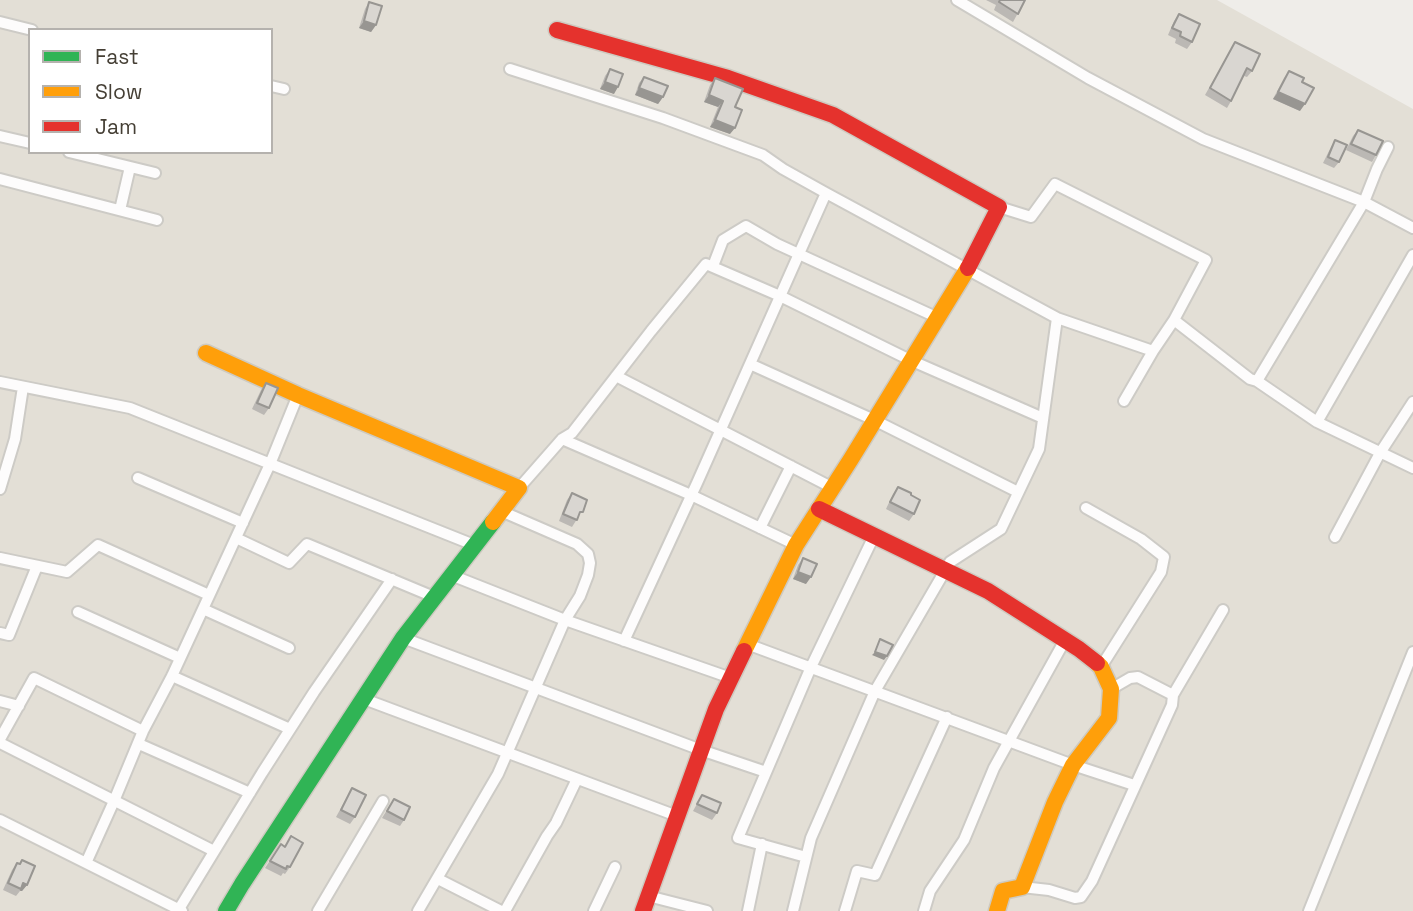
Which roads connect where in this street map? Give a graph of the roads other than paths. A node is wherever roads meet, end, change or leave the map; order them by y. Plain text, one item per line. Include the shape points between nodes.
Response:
1 (957, 0) edge
2 (0, 22) edge
3 (28, 29) edge
4 (557, 30) dead end
5 (510, 69) dead end
6 (273, 86) edge
7 (284, 89) dead end
8 (0, 135) edge
9 (28, 142) edge
10 (1388, 147) dead end
11 (77, 154) edge
12 (130, 167) junction
13 (155, 173) dead end
14 (0, 179) edge
15 (826, 193) junction
16 (1364, 202) junction
17 (999, 206) junction
18 (120, 210) junction
19 (158, 220) dead end
20 (1413, 228) edge
21 (799, 254) junction
22 (1413, 255) edge
23 (713, 266) junction
24 (967, 269) junction
25 (780, 296) junction
26 (936, 317) junction
27 (1057, 318) junction
28 (1174, 320) junction
29 (1153, 351) junction
30 (206, 353) dead end
31 (910, 359) junction
32 (750, 364) junction
33 (616, 376) junction
34 (1258, 381) junction
35 (0, 382) edge
36 (23, 387) junction
37 (298, 395) junction
38 (1124, 401) dead end
39 (1413, 402) edge
40 (1043, 418) junction
41 (874, 420) junction
42 (1317, 422) junction
43 (720, 430) junction
44 (562, 439) junction
45 (1380, 453) junction
46 (270, 464) junction
47 (791, 466) junction
48 (1413, 468) edge
49 (138, 478) dead end
50 (519, 488) junction
51 (833, 488) junction
52 (0, 489) edge
53 (1018, 492) junction
54 (691, 495) junction
55 (1086, 508) dead end
56 (819, 509) junction
57 (501, 511) junction
58 (243, 523) junction
59 (760, 527) junction
60 (874, 536) junction
61 (1335, 537) dead end
62 (236, 538) junction
63 (474, 545) junction
64 (796, 545) junction
65 (0, 558) edge
66 (37, 566) junction
67 (945, 570) junction
68 (451, 575) junction
69 (392, 579) junction
70 (209, 595) junction
71 (434, 597) junction
72 (203, 609) junction
73 (1223, 610) dead end
74 (78, 612) dead end
75 (565, 620) junction
76 (0, 633) edge
77 (403, 638) junction
78 (1065, 640) junction
79 (624, 641) junction
80 (747, 644) junction
81 (289, 648) dead end
82 (1413, 652) edge
83 (180, 658) junction
84 (811, 667) junction
85 (1101, 667) junction
86 (172, 676) junction
87 (731, 678) junction
88 (535, 688) junction
89 (1111, 689) junction
90 (875, 691) junction
91 (1173, 695) junction
92 (364, 699) junction
93 (0, 701) edge
94 (19, 706) junction
95 (947, 717) junction
96 (290, 729) junction
97 (143, 731) junction
98 (0, 741) edge
99 (1009, 741) junction
100 (139, 744) junction
101 (701, 750) junction
102 (507, 753) junction
103 (1073, 765) junction
104 (766, 772) junction
105 (578, 779) junction
106 (1134, 785) junction
107 (250, 793) junction
108 (114, 801) junction
109 (383, 801) dead end
110 (677, 816) junction
111 (0, 820) edge
112 (762, 844) junction
113 (214, 851) junction
114 (806, 857) junction
115 (86, 863) junction
116 (615, 867) dead end
117 (438, 878) junction
118 (1022, 887) junction
119 (646, 904) edge
120 (181, 910) edge
121 (226, 911) edge
122 (317, 911) edge
123 (418, 911) edge
124 (503, 911) edge
125 (594, 911) edge
126 (707, 911) edge
127 (748, 911) edge
128 (793, 911) edge
129 (845, 911) edge
130 (924, 911) edge
131 (997, 911) edge
132 (1309, 911) edge

1 - 16 street via 1203,139
2 - 3 street
4 - 17 street via 728,78 833,115
5 - 15 street via 763,155
6 - 7 street
8 - 9 street
10 - 16 street
11 - 12 street
12 - 13 street
12 - 18 street
14 - 18 street
15 - 21 street
15 - 24 street
16 - 20 street
16 - 34 street
17 - 24 street
17 - 28 street via 1031,217 1055,184 1206,260
18 - 19 street
21 - 23 street via 746,226 723,240
21 - 25 street
21 - 26 street
22 - 42 street
23 - 25 street
23 - 33 street via 706,264
24 - 26 street
24 - 27 street
25 - 31 street
25 - 32 street
26 - 31 street
27 - 29 street
27 - 40 street
28 - 29 street
28 - 34 street
29 - 38 street
30 - 37 street
31 - 40 street
31 - 41 street
32 - 41 street
32 - 43 street
33 - 43 street
33 - 44 street via 572,433
34 - 42 street
35 - 36 street
36 - 46 street via 130,408
36 - 52 street via 15,439
37 - 46 street
37 - 50 street
39 - 45 street
40 - 53 street via 1039,449
41 - 51 street
41 - 53 street
42 - 45 street
43 - 47 street
43 - 54 street
44 - 50 street
44 - 54 street
45 - 48 street
45 - 61 street
46 - 58 street
46 - 63 street
47 - 51 street
47 - 59 street
49 - 58 street
50 - 57 street
51 - 56 street
53 - 67 street via 1001,529 950,562
54 - 59 street
54 - 79 street
55 - 85 street via 1164,557 1161,572
56 - 60 street
56 - 64 street
57 - 63 street
57 - 75 street via 577,544 588,554 588,575
58 - 62 street
59 - 64 street
60 - 67 street
60 - 84 street
62 - 69 street via 289,563 307,544
62 - 70 street
63 - 68 street
64 - 80 street
65 - 66 street
66 - 70 street via 67,572 98,545
66 - 76 street via 9,635
67 - 78 street via 988,591
67 - 90 street
68 - 71 street
68 - 75 street
69 - 71 street
69 - 96 street
70 - 72 street
71 - 77 street
72 - 81 street
72 - 83 street
73 - 91 street
74 - 83 street
75 - 79 street
75 - 88 street
77 - 88 street
77 - 92 street
78 - 85 street
78 - 99 street
79 - 87 street
80 - 84 street
80 - 87 street
82 - 132 street
83 - 86 street
84 - 90 street
84 - 104 street
85 - 89 street
86 - 96 street
86 - 97 street
87 - 101 street
88 - 101 street
88 - 102 street
89 - 91 street via 1138,677
89 - 103 street via 1109,718
90 - 95 street
90 - 114 street
91 - 106 street
92 - 102 street
92 - 121 street
93 - 94 street
94 - 97 street via 34,678
94 - 98 street
95 - 99 street
95 - 129 street via 875,875 856,870
96 - 107 street
97 - 100 street
98 - 108 street
99 - 103 street
99 - 130 street via 964,840 930,891
100 - 107 street
100 - 108 street
101 - 104 street
101 - 110 street
102 - 105 street
102 - 117 street
103 - 106 street
103 - 118 street
104 - 112 street via 738,838
105 - 110 street
105 - 124 street
106 - 118 street via 1081,897
107 - 113 street
108 - 113 street
108 - 115 street
109 - 122 street
110 - 119 street
111 - 115 street
112 - 114 street
112 - 127 street
113 - 120 street
114 - 128 street
115 - 120 street
116 - 125 street
117 - 123 street
117 - 124 street
118 - 131 street via 1003,891
119 - 126 street

